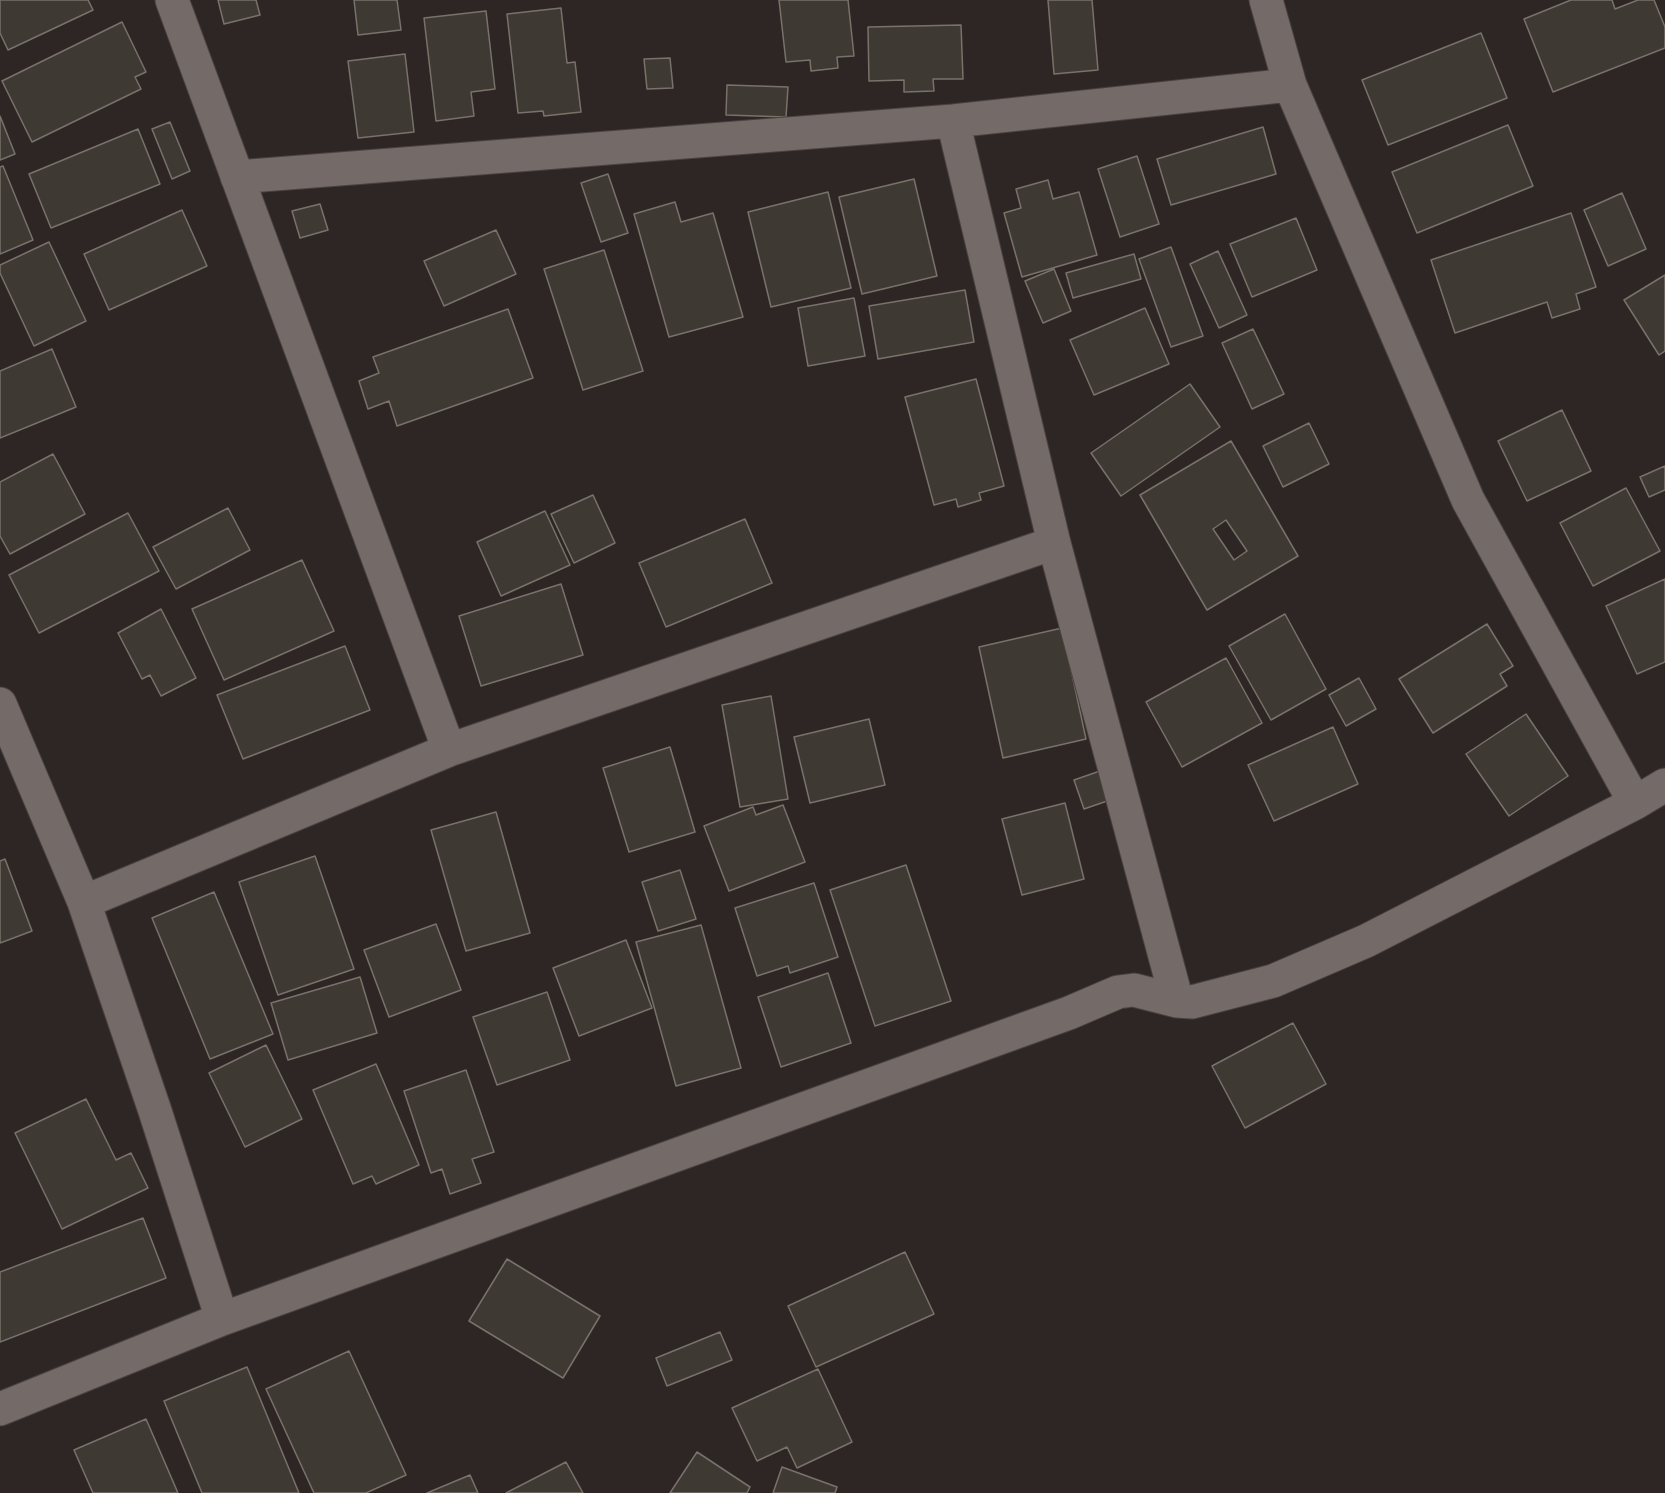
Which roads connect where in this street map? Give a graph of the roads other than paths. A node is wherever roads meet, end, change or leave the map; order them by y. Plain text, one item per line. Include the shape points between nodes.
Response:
1 (172, 0) edge
2 (1266, 0) edge
3 (1290, 85) junction
4 (953, 121) junction
5 (237, 177) junction
6 (1054, 543) junction
7 (0, 704) edge
8 (449, 750) junction
9 (1665, 785) edge
10 (1635, 803) junction
11 (84, 902) junction
12 (1177, 1001) junction
13 (222, 1319) junction
14 (0, 1409) edge

1 - 5 street
2 - 3 street
3 - 4 street
3 - 10 street via 1468,500
4 - 5 street
4 - 6 street
5 - 8 street
6 - 8 street
6 - 12 street
7 - 11 street
8 - 11 street
9 - 10 street
10 - 12 street via 1366,942 1272,981 1192,1002
11 - 13 street
12 - 13 street via 1134,990 1118,992
13 - 14 street

